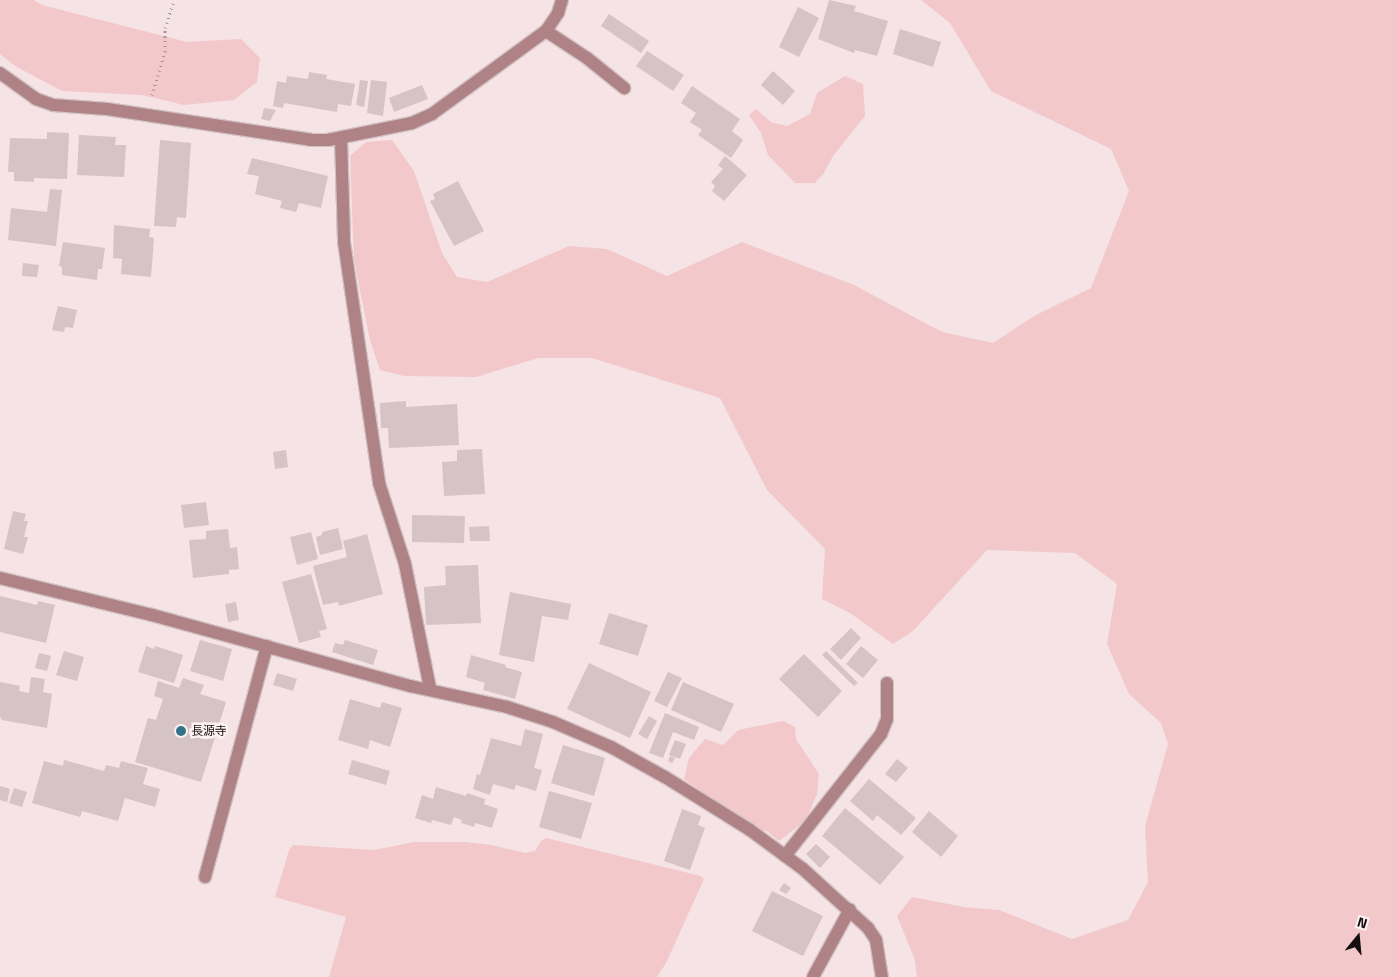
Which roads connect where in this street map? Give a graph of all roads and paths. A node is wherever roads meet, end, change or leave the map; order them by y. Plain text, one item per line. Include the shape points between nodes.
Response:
1 (174, 0) edge
2 (562, 0) edge
3 (546, 31) junction
4 (0, 73) edge
5 (624, 88) dead end
6 (147, 115) junction
7 (341, 138) junction
8 (0, 578) edge
9 (267, 646) junction
10 (887, 683) dead end
11 (430, 688) junction
12 (785, 856) junction
13 (205, 877) dead end
14 (850, 909) junction
15 (813, 977) edge
16 (882, 977) edge

1 - 6 path via 165,28 165,52
2 - 3 street
3 - 5 street
3 - 7 street via 432,114 412,122
4 - 6 street via 36,99 53,105
6 - 7 street via 311,140
7 - 11 street via 344,242 379,484 405,564
8 - 9 street
9 - 11 street via 410,686
9 - 13 street
10 - 12 street via 887,719 881,734
11 - 12 street via 507,707 611,747 726,815
12 - 14 street
14 - 15 street
14 - 16 street via 876,940

